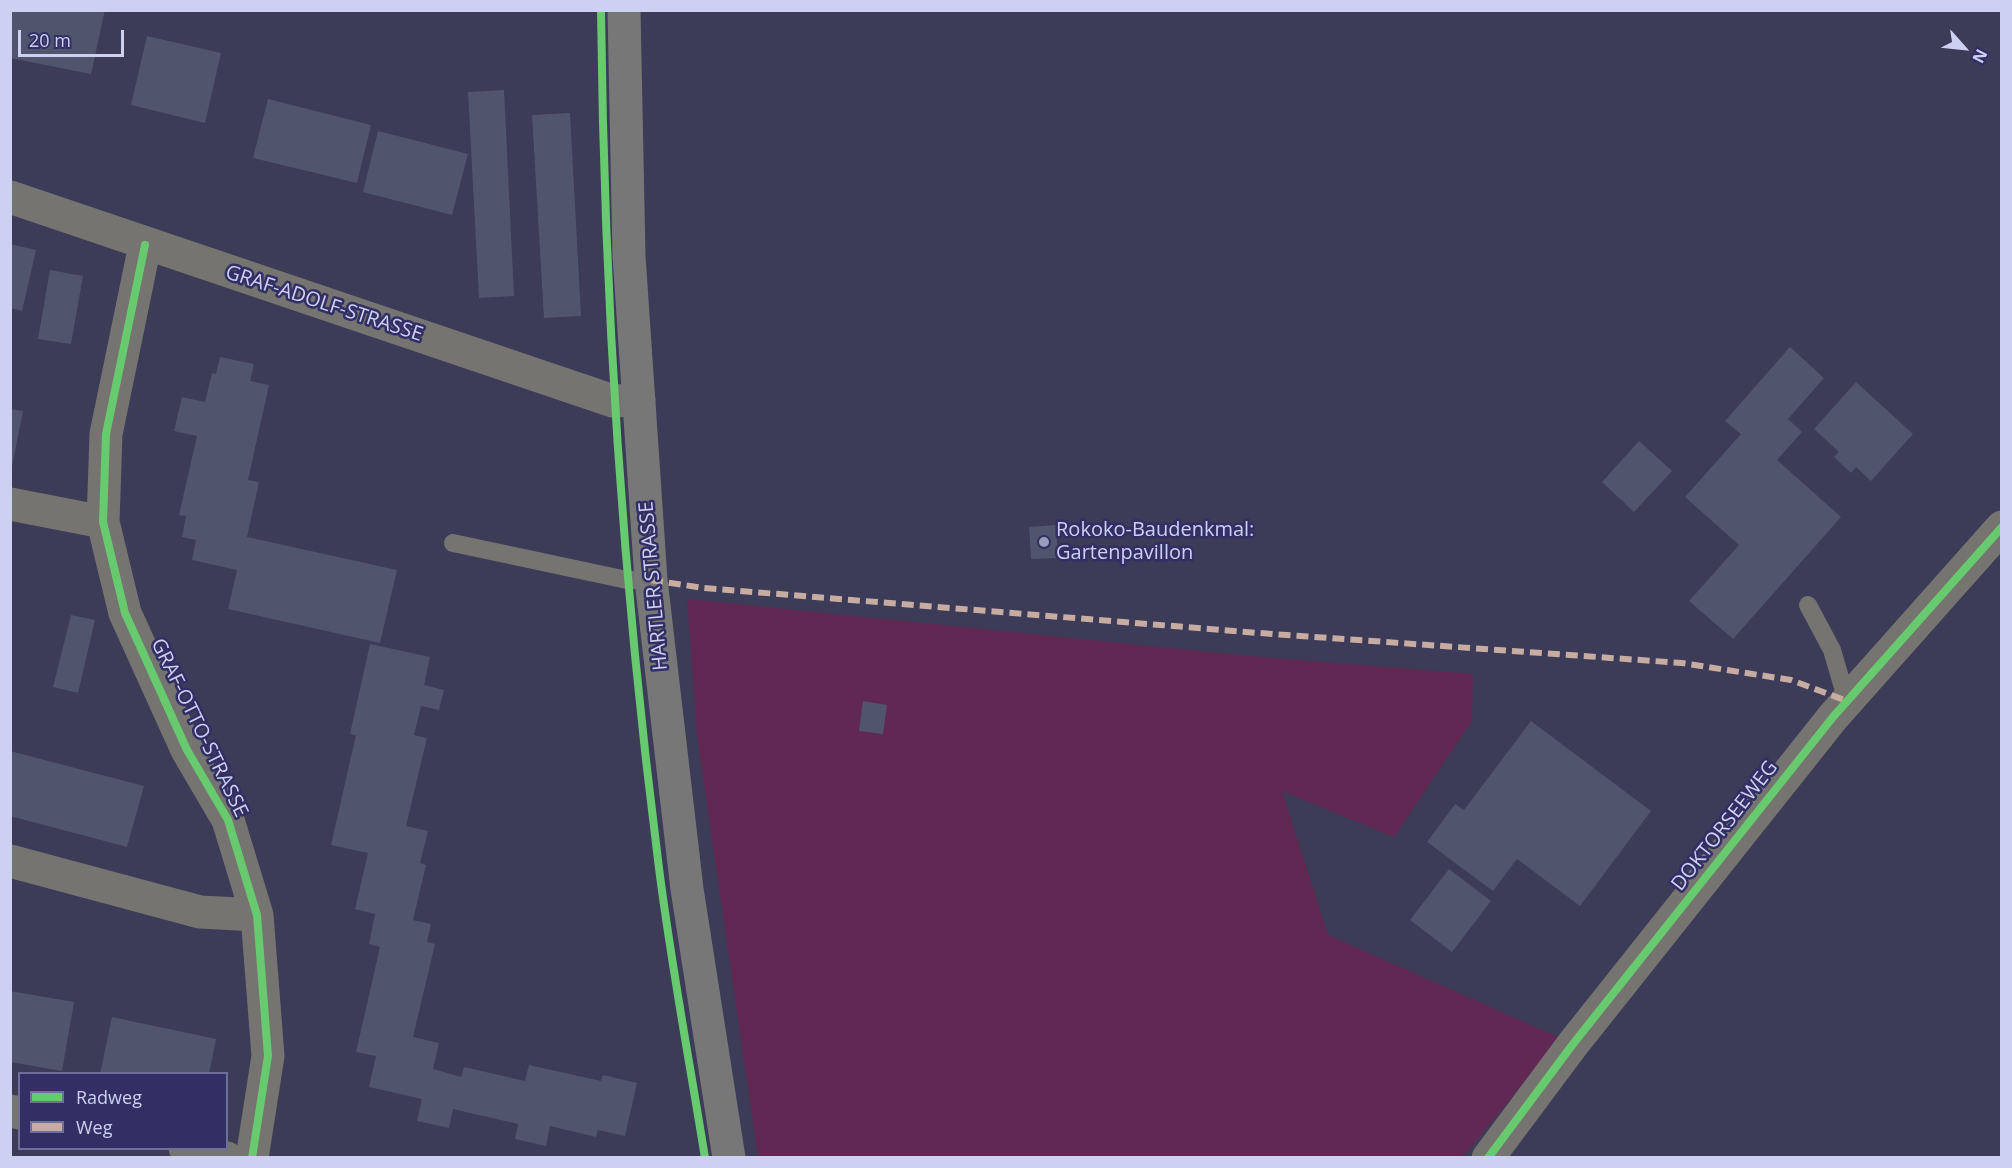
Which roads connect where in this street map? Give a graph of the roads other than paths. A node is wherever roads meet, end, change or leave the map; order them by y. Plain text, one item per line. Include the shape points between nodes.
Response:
1 (624, 10) edge
2 (10, 197) edge
3 (145, 245) junction
4 (639, 400) junction
5 (10, 504) edge
6 (103, 522) junction
7 (2001, 527) edge
8 (453, 543) dead end
9 (651, 580) junction
10 (1808, 605) dead end
11 (1847, 701) junction
12 (10, 861) edge
13 (256, 915) junction
14 (190, 1150) edge
15 (227, 1158) edge
16 (252, 1158) edge
17 (729, 1158) edge
18 (1488, 1158) edge

1 - 4 main road, HARTLER STRASSE via 629,256
2 - 3 street, GRAF-ADOLF-STRASSE
3 - 4 street, GRAF-ADOLF-STRASSE via 613,401
3 - 6 street, GRAF-OTTO-STRASSE via 106,434
4 - 9 main road, HARTLER STRASSE
5 - 6 street
6 - 13 street, GRAF-OTTO-STRASSE via 125,613 187,750 228,820
7 - 11 street, DOKTORSEEWEG
8 - 9 lane via 627,580
9 - 17 main road, HARTLER STRASSE via 687,889
10 - 11 lane via 1832,650
11 - 18 street, DOKTORSEEWEG via 1581,1034
12 - 13 street via 200,912
13 - 16 street, GRAF-OTTO-STRASSE via 268,1056
14 - 15 street

